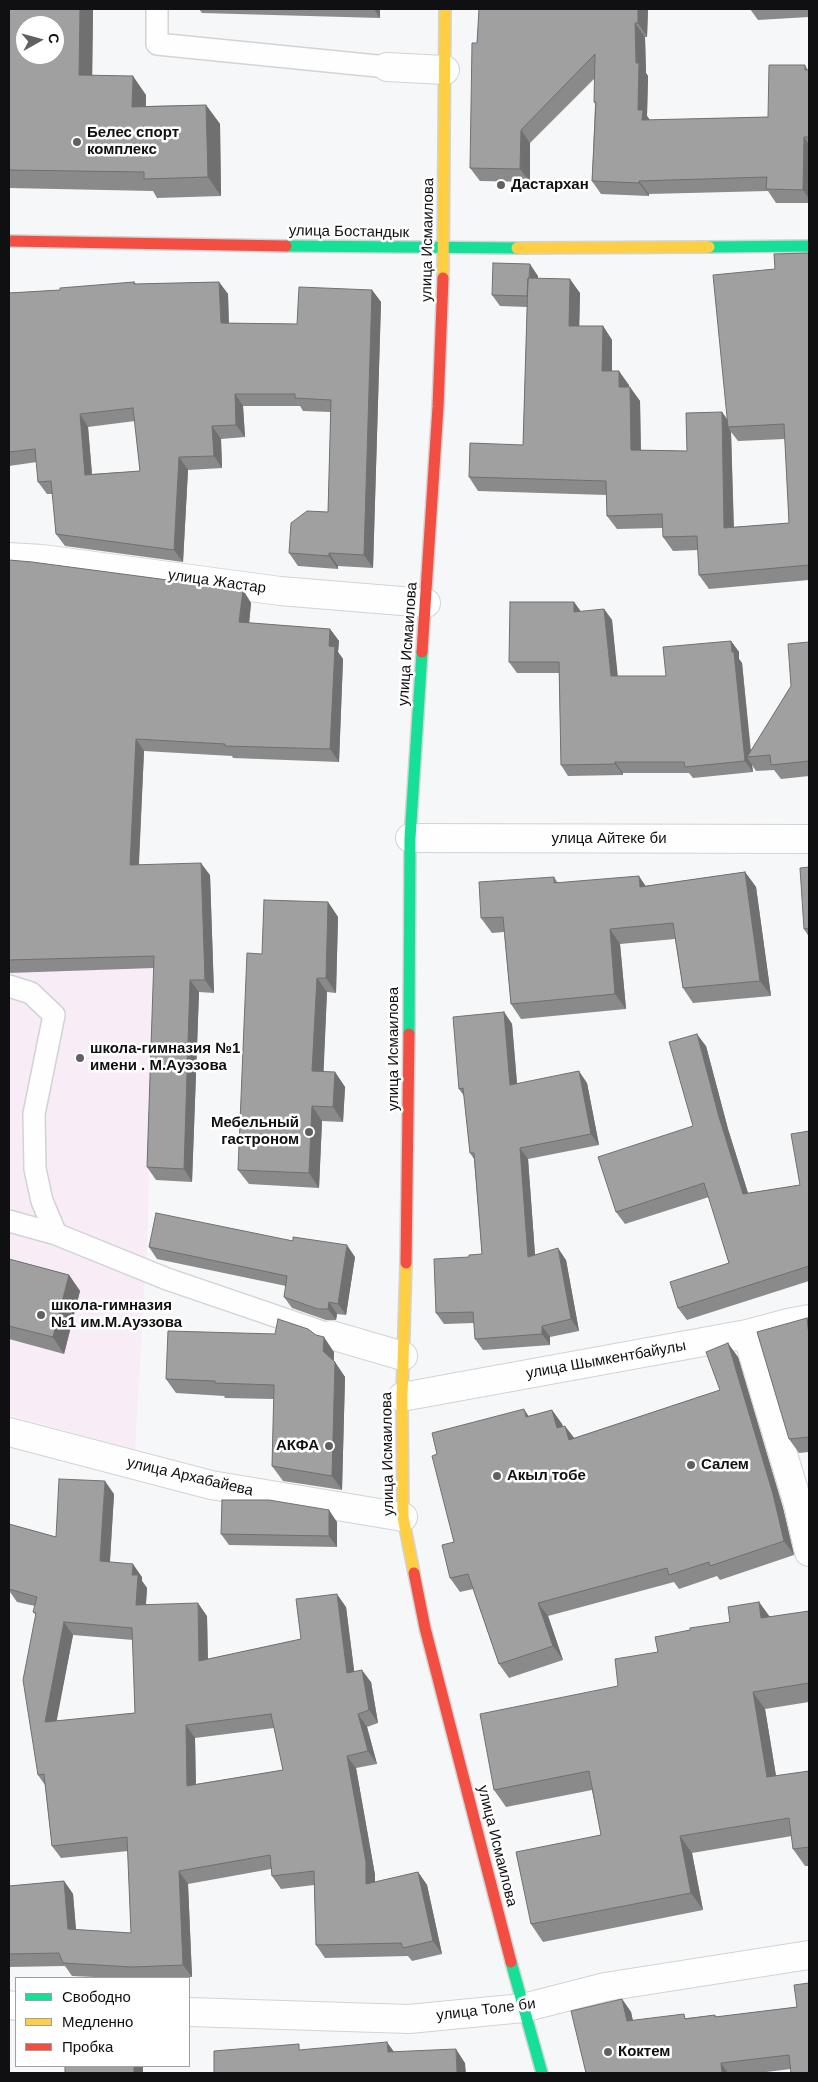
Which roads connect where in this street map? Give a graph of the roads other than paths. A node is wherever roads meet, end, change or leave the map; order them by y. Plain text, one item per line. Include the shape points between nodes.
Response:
1 (157, 9) edge
2 (445, 9) edge
3 (387, 67) joint
4 (445, 70) junction
5 (9, 241) edge
6 (809, 246) edge
7 (444, 249) junction
8 (9, 557) edge
9 (426, 603) junction
10 (410, 838) junction
11 (809, 839) edge
12 (9, 986) edge
13 (9, 1221) edge
14 (56, 1234) junction
15 (809, 1319) edge
16 (747, 1334) junction
17 (331, 1335) joint
18 (403, 1356) junction
19 (402, 1397) junction
20 (9, 1432) edge
21 (403, 1517) junction
22 (809, 1552) edge
23 (809, 1954) edge
24 (523, 2008) junction
25 (190, 2012) edge
26 (542, 2073) edge

1 - 3 lane via 157,44
2 - 4 main road, улица Исмаилова
3 - 4 street
4 - 7 main road, улица Исмаилова
5 - 7 main road, улица Бостандык
6 - 7 main road, улица Бостандык
7 - 9 main road, улица Исмаилова
8 - 9 street, улица Жастар via 280,591
9 - 10 main road, улица Исмаилова
10 - 11 street, улица Айтеке би
10 - 18 main road, улица Исмаилова via 409,1142
12 - 14 lane via 31,993 54,1015 34,1114 35,1169 42,1201
13 - 14 lane
14 - 17 lane via 167,1279
15 - 16 street, улица Шымкентбайулы
16 - 19 street, улица Шымкентбайулы
16 - 22 street via 798,1504
17 - 18 street
18 - 19 main road, улица Исмаилова
19 - 21 main road, улица Исмаилова
20 - 21 street, улица Архабайева via 211,1485
21 - 24 main road, улица Исмаилова via 425,1628
23 - 24 street, улица Толе би via 605,1987
24 - 25 street, улица Толе би via 408,2019
24 - 26 main road, улица Исмаилова

